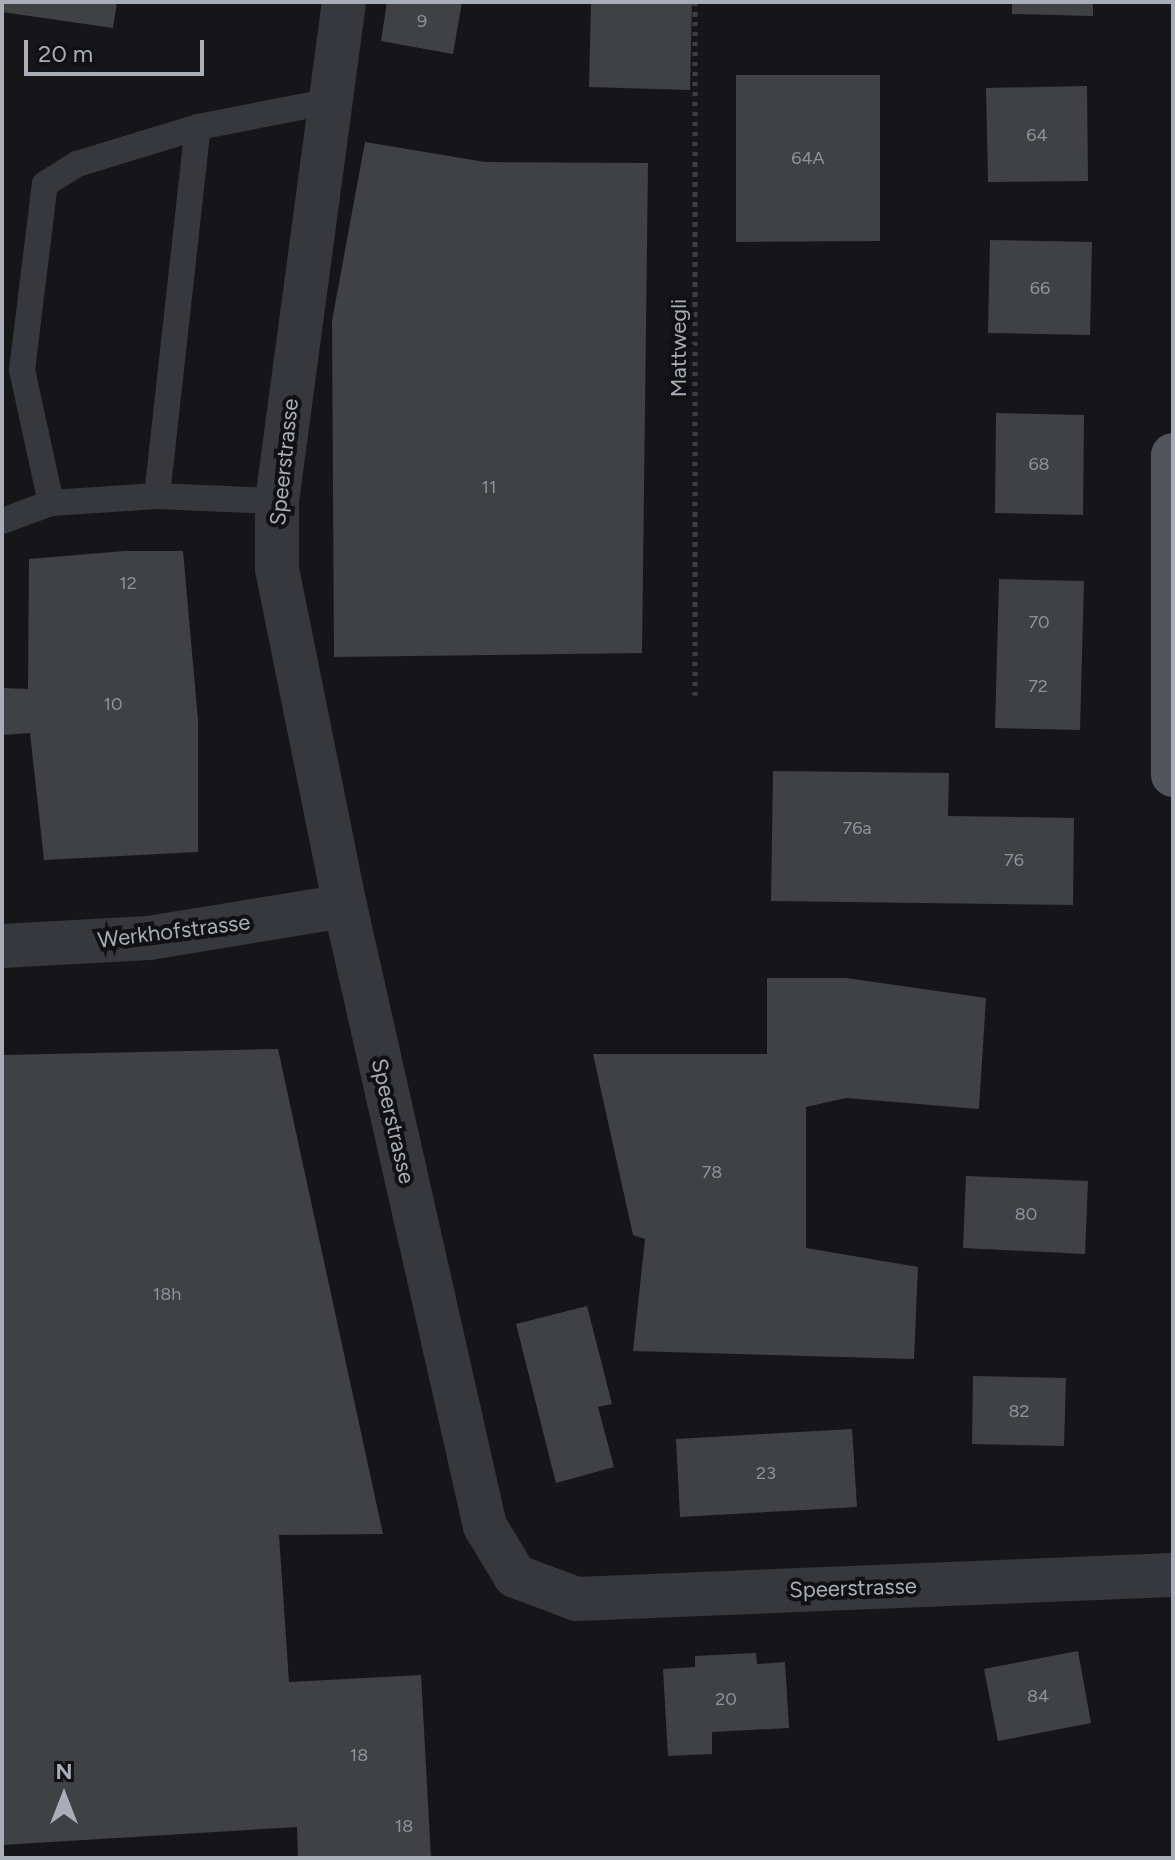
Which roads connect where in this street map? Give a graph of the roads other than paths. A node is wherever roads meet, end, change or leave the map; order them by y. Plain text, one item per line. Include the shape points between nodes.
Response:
1 (344, 2) edge
2 (332, 101) junction
3 (198, 127) junction
4 (1173, 455) edge
5 (157, 496) junction
6 (277, 501) junction
7 (51, 503) junction
8 (2, 521) edge
9 (1173, 775) edge
10 (345, 906) junction
11 (2, 946) edge
12 (1173, 1575) edge

1 - 2 street, Speerstrasse
2 - 3 lane
2 - 6 street, Speerstrasse
3 - 5 lane
3 - 7 lane via 77,164 45,184 22,370
4 - 9 main road
5 - 6 lane
5 - 7 lane
6 - 10 street, Speerstrasse via 277,569
7 - 8 lane
10 - 11 street, Werkhofstrasse via 149,938
10 - 12 street, Speerstrasse via 485,1526 515,1576 577,1599

